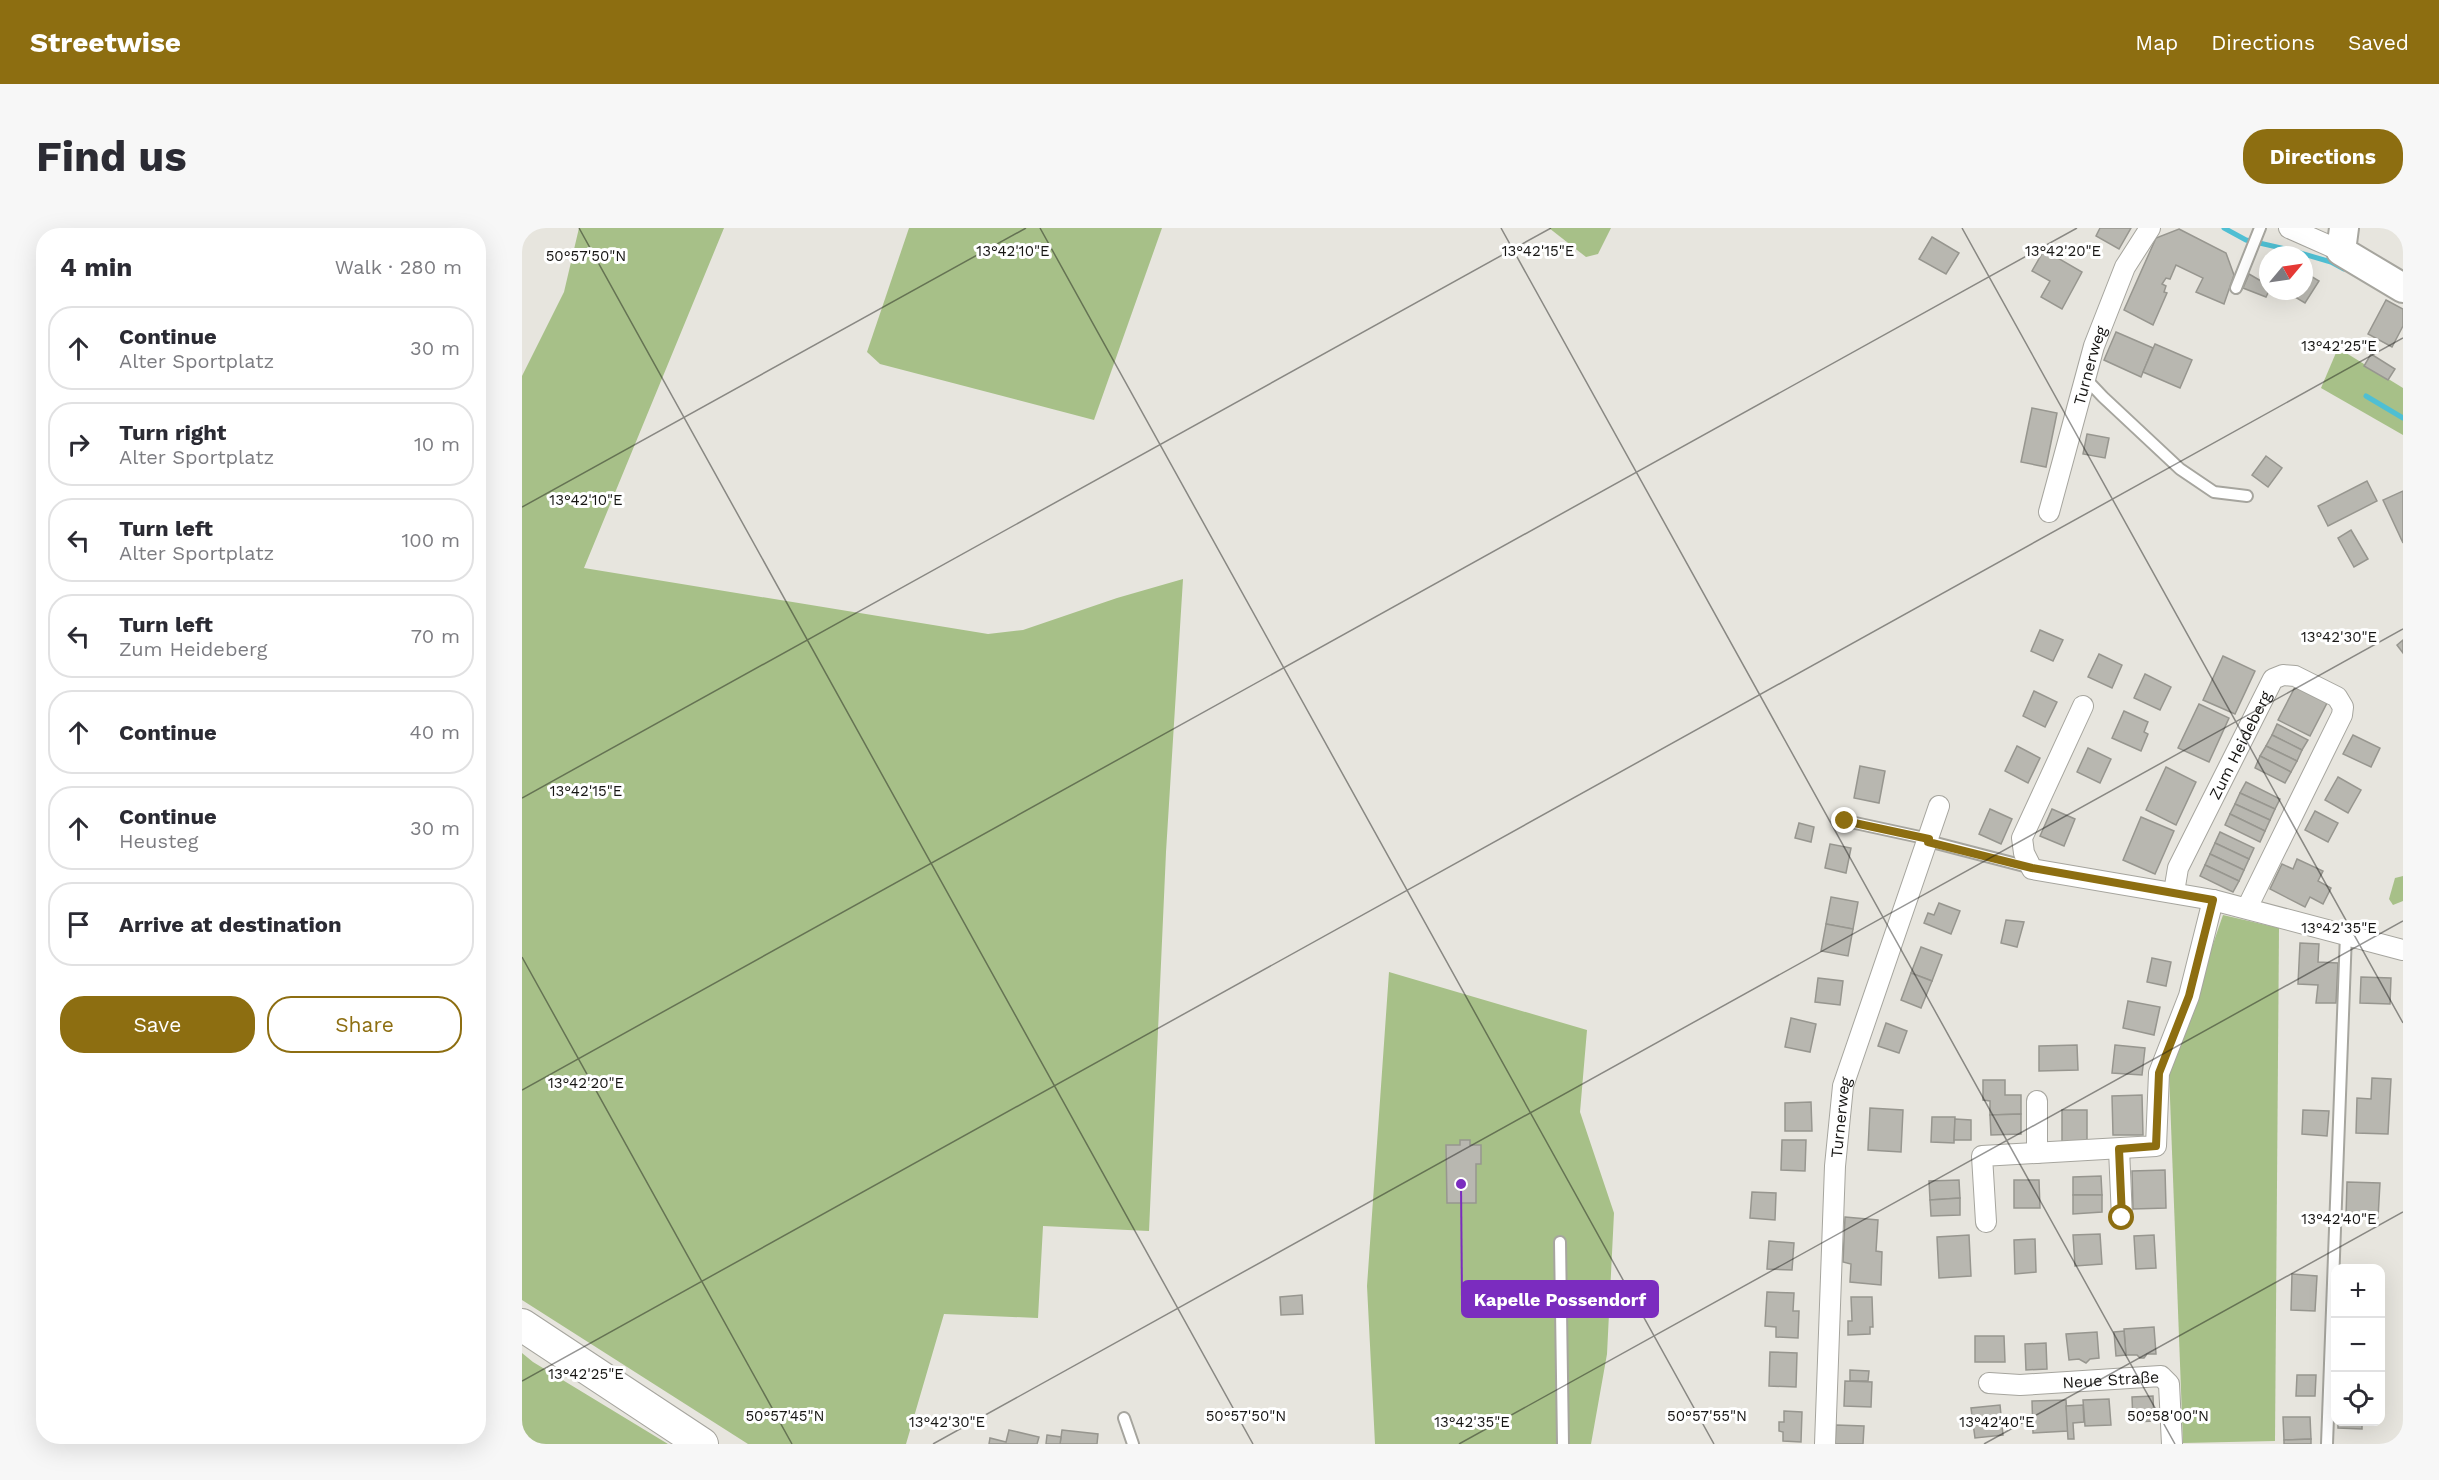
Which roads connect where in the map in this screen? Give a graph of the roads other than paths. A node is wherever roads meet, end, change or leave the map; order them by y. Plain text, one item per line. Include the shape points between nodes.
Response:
1 (2150, 228) edge
2 (2289, 228) edge
3 (2257, 236) edge
4 (2342, 240) edge
5 (2236, 288) dead end
6 (2403, 288) edge
7 (2085, 378) junction
8 (2247, 496) dead end
9 (2049, 512) dead end
10 (2083, 706) dead end
11 (1939, 806) dead end
12 (1845, 821) dead end
13 (1928, 840) junction
14 (2032, 868) junction
15 (2174, 892) junction
16 (2213, 900) junction
17 (2247, 908) junction
18 (2346, 934) junction
19 (2403, 950) edge
20 (2037, 1101) dead end
21 (2119, 1149) junction
22 (2037, 1153) junction
23 (2122, 1218) dead end
24 (1986, 1222) dead end
25 (1560, 1242) dead end
26 (522, 1325) edge
27 (1989, 1383) dead end
28 (1124, 1418) dead end
29 (702, 1444) edge
30 (1133, 1444) edge
31 (1563, 1444) edge
32 (1825, 1444) edge
33 (2172, 1444) edge
34 (2327, 1444) edge

1 - 7 street, Turnerweg via 2125,267
2 - 4 street
3 - 5 lane
4 - 6 street
7 - 8 lane via 2180,469 2214,492
7 - 9 street, Turnerweg
10 - 14 street via 2022,838
11 - 13 street, Turnerweg
12 - 13 lane
13 - 14 lane
13 - 32 street, Turnerweg via 1843,1086 1835,1166
14 - 15 street
15 - 16 street
15 - 17 street, Zum Heideberg via 2178,868 2273,680 2283,675 2295,676 2337,697 2343,715
16 - 17 street
16 - 21 street via 2189,996 2159,1073 2156,1146
17 - 18 street
18 - 19 street
18 - 34 lane
20 - 22 street
21 - 22 street
21 - 23 street
22 - 24 street via 1982,1156
25 - 31 lane
26 - 29 main road
27 - 33 street, Neue Straße via 2020,1385 2161,1376 2169,1384
28 - 30 lane

